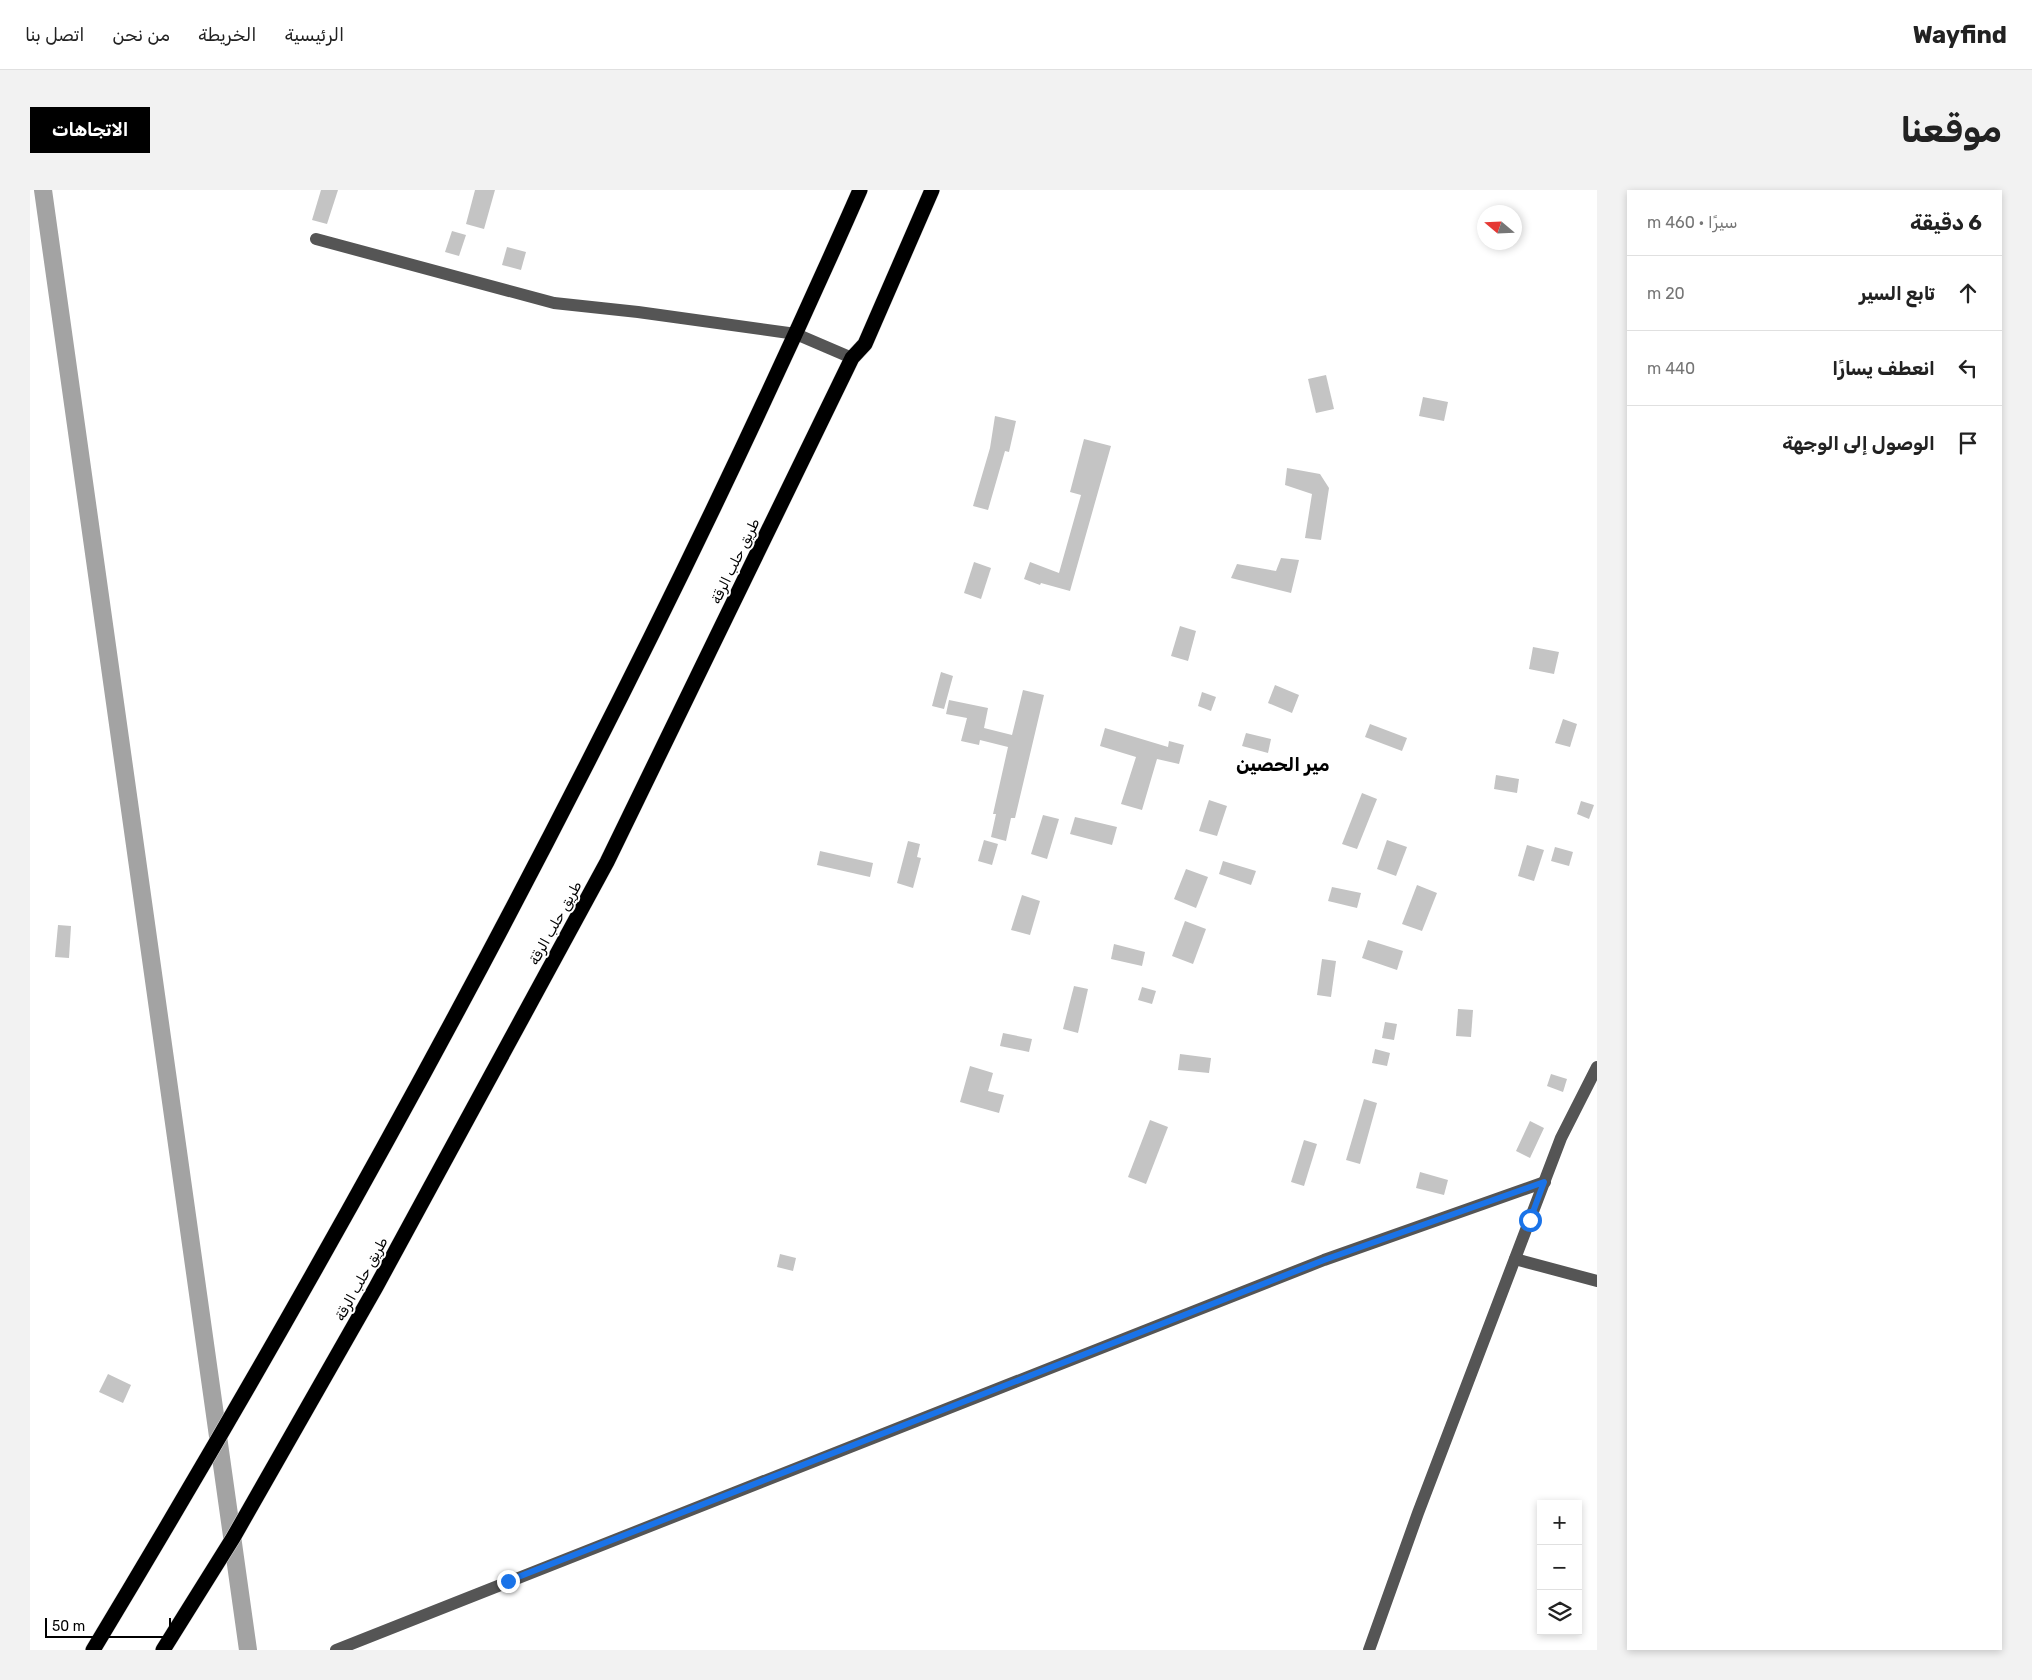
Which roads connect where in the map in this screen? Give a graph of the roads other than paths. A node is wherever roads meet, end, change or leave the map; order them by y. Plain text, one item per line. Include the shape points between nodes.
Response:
1 (860, 190) edge
2 (932, 190) edge
3 (316, 239) dead end
4 (796, 334) junction
5 (852, 358) junction
6 (1597, 1067) edge
7 (1544, 1182) junction
8 (1515, 1259) junction
9 (1597, 1281) edge
10 (93, 1650) edge
11 (163, 1650) edge
12 (336, 1650) edge
13 (1368, 1650) edge

1 - 4 highway
2 - 5 highway, طريق حلب الرقة via 865,344
3 - 4 street via 554,303
4 - 5 street
4 - 10 highway via 621,700 459,1011 220,1439
5 - 11 highway, طريق حلب الرقة via 607,862 376,1287 233,1538
6 - 7 street via 1561,1138
7 - 8 street
7 - 12 street via 1324,1260
8 - 9 street
8 - 13 street

